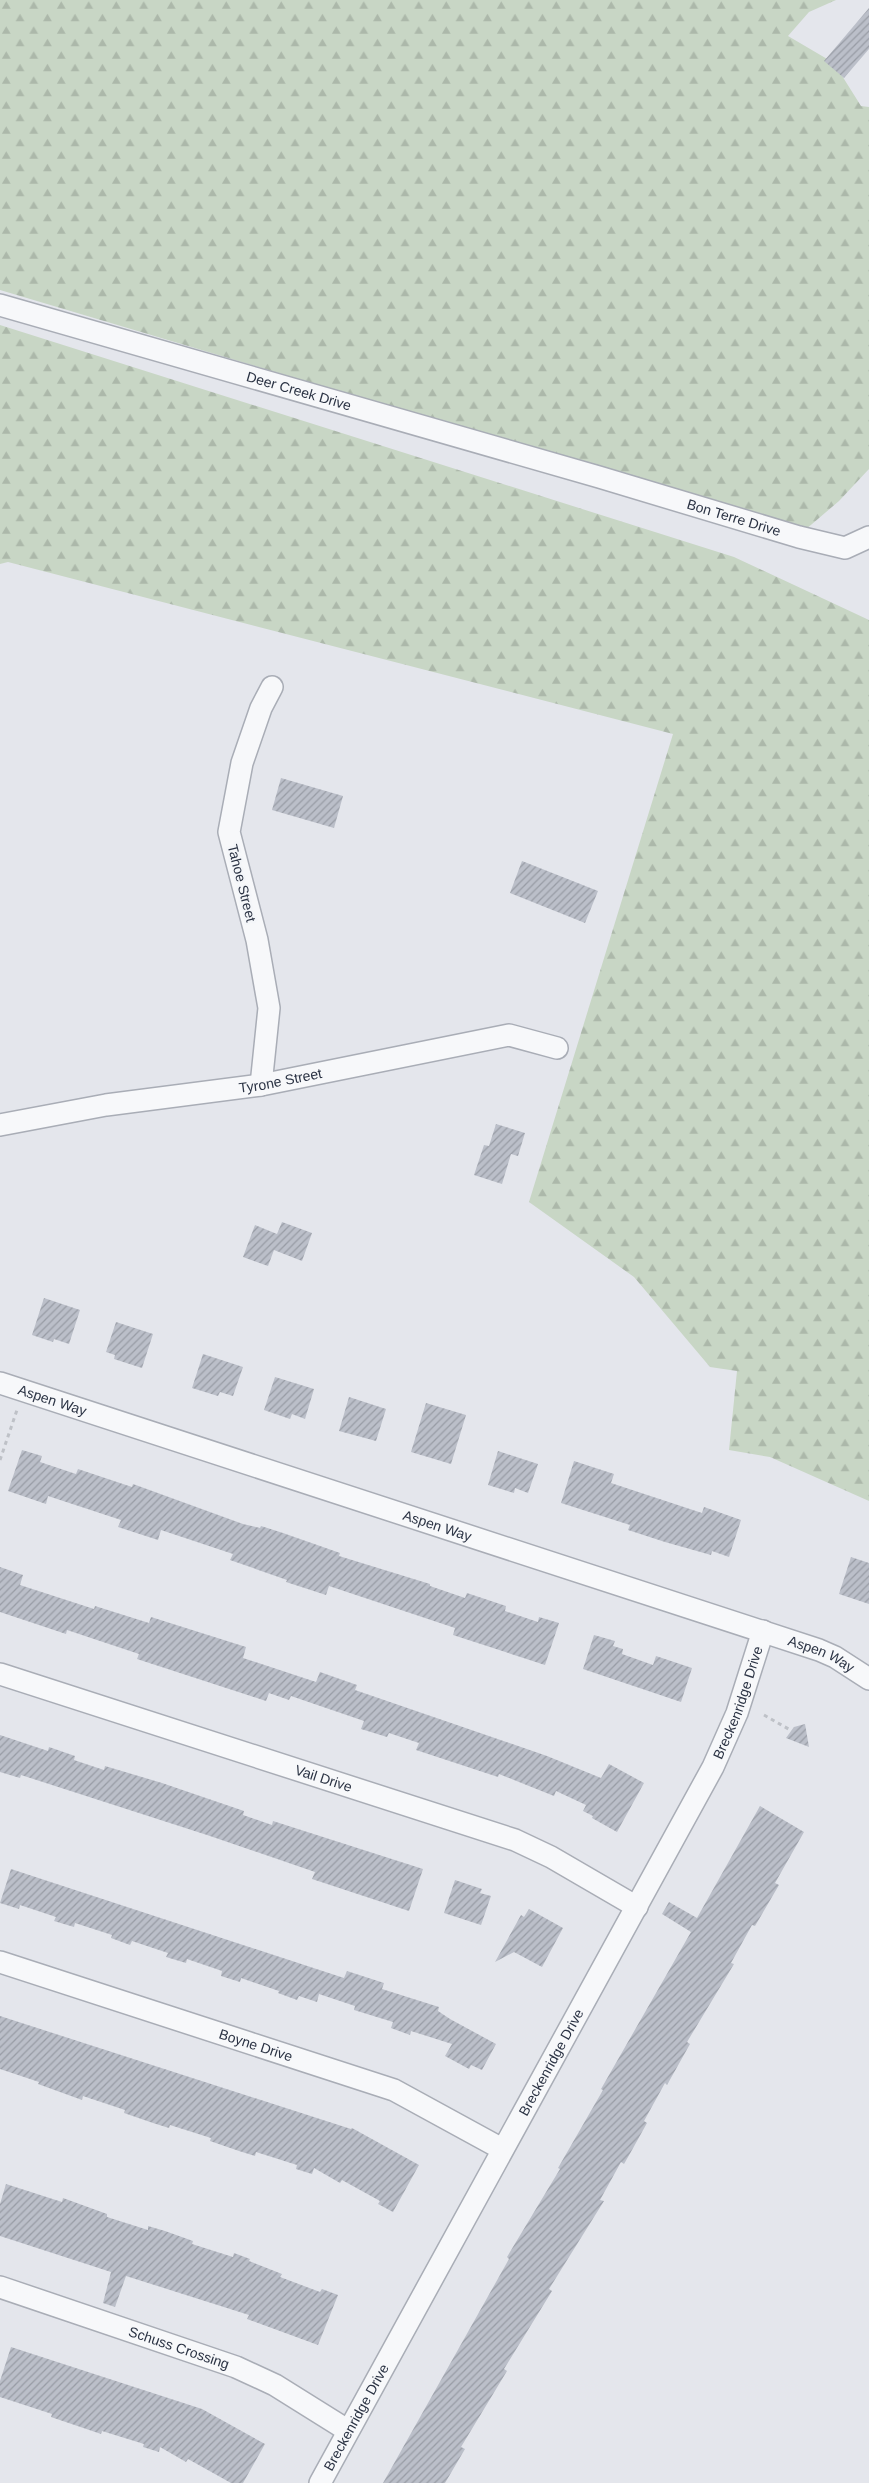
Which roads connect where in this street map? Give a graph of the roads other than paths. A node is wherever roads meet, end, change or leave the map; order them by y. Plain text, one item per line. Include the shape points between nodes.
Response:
1 (0, 305) edge
2 (599, 477) joint
3 (869, 537) edge
4 (272, 687) dead end
5 (557, 1048) dead end
6 (261, 1085) junction
7 (0, 1124) edge
8 (0, 1383) edge
9 (763, 1632) junction
10 (0, 1674) edge
11 (869, 1679) edge
12 (638, 1907) junction
13 (0, 1962) edge
14 (502, 2149) junction
15 (0, 2287) edge
16 (347, 2430) junction
17 (320, 2483) edge

1 - 2 street, Deer Creek Drive
2 - 3 street, Bon Terre Drive via 845,548
4 - 6 street, Tahoe Street via 261,708 242,763 229,832 257,940 269,1008
5 - 6 street, Tyrone Street via 509,1035
6 - 7 street, Tyrone Street via 106,1105
8 - 9 street, Aspen Way
9 - 11 street, Aspen Way via 835,1657
9 - 12 street, Breckenridge Drive via 737,1713 713,1767
10 - 12 street, Vail Drive via 515,1840
12 - 14 street, Breckenridge Drive
13 - 14 street, Boyne Drive via 394,2090
14 - 16 street, Breckenridge Drive
15 - 16 street, Schuss Crossing via 236,2367 275,2385
16 - 17 street, Breckenridge Drive

